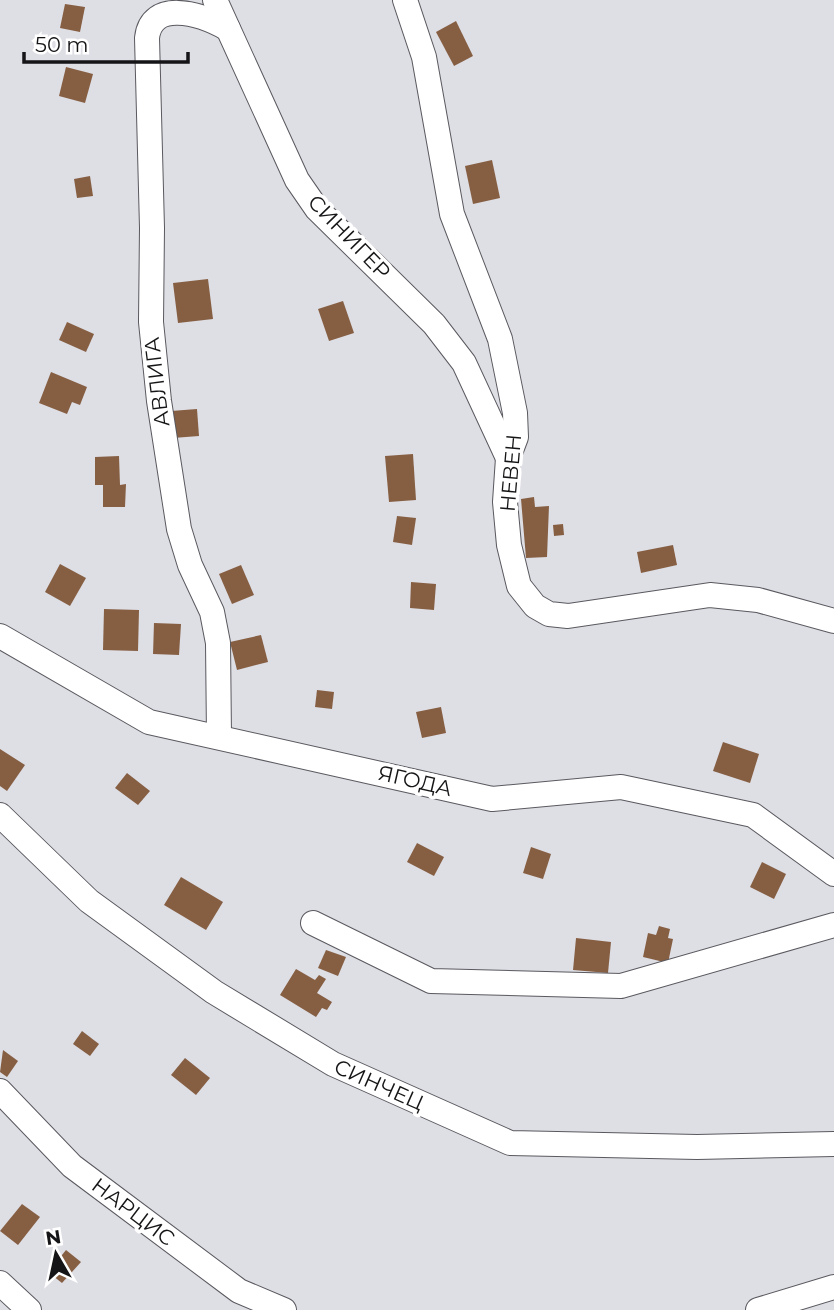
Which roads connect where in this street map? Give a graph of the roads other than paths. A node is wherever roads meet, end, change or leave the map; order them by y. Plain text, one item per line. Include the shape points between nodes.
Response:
1 (215, 0) edge
2 (405, 0) edge
3 (229, 29) junction
4 (508, 458) junction
5 (834, 621) edge
6 (0, 636) edge
7 (219, 737) junction
8 (0, 815) edge
9 (834, 874) edge
10 (313, 923) dead end
11 (834, 925) edge
12 (0, 1091) edge
13 (834, 1144) edge
14 (0, 1283) edge
15 (834, 1287) edge
16 (29, 1310) edge
17 (284, 1310) edge
18 (758, 1310) edge

1 - 3 street, СИНИГЕР
2 - 4 street, НЕВЕН via 424,57 452,214 500,339 515,413 516,437
3 - 4 street, СИНИГЕР via 297,180 317,209 434,324 464,363
3 - 7 street, АВЛИГА via 190,7 172,4 155,9 148,19 150,322 171,490 190,565 212,612 218,643
4 - 5 street, НЕВЕН via 506,513 519,586 548,614 568,616 710,595 758,600
6 - 7 street, ЯГОДА via 149,722
7 - 9 street, ЯГОДА via 492,799 621,788 753,815
8 - 13 street, СИНЧЕЦ via 89,901 214,992 332,1065 510,1143
10 - 11 street via 431,981 621,986
12 - 17 street, НАРЦИС via 72,1166 239,1291
14 - 16 street
15 - 18 street

